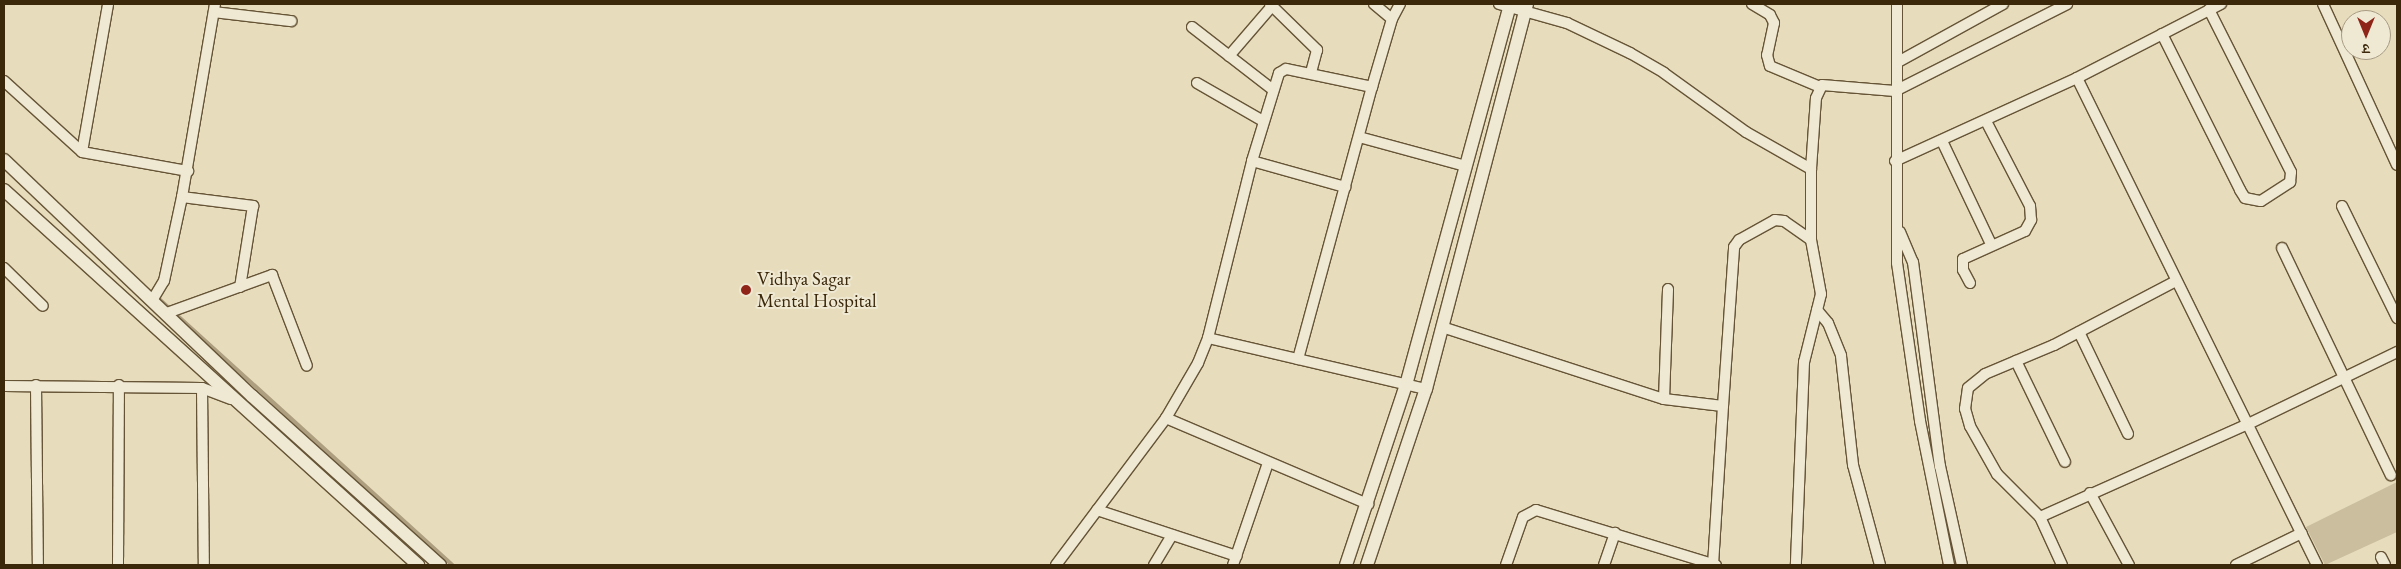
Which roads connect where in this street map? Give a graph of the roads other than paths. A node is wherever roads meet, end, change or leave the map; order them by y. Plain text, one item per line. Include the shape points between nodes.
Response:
1 (108, 4) edge
2 (1374, 4) edge
3 (1400, 4) edge
4 (1752, 4) edge
5 (1897, 4) edge
6 (2003, 4) edge
7 (2067, 4) edge
8 (2221, 4) edge
9 (2323, 4) edge
10 (1271, 5) edge
11 (1506, 5) edge
12 (1526, 7) edge
13 (214, 8) edge
14 (2209, 10) junction
15 (1392, 19) junction
16 (291, 20) dead end
17 (1192, 27) dead end
18 (2162, 34) junction
19 (1229, 56) junction
20 (1898, 62) junction
21 (1311, 73) junction
22 (2077, 78) junction
23 (4, 81) edge
24 (1197, 82) dead end
25 (1820, 87) junction
26 (1372, 88) junction
27 (1272, 89) junction
28 (1895, 91) junction
29 (1986, 120) junction
30 (1263, 121) junction
31 (1359, 137) junction
32 (1942, 141) junction
33 (82, 152) junction
34 (4, 160) edge
35 (1252, 161) junction
36 (1896, 161) junction
37 (2397, 165) edge
38 (1466, 166) junction
39 (1811, 169) junction
40 (188, 171) junction
41 (1345, 187) junction
42 (4, 190) edge
43 (182, 197) junction
44 (2342, 206) dead end
45 (1899, 229) junction
46 (1811, 240) junction
47 (1992, 244) junction
48 (2282, 248) dead end
49 (4, 268) edge
50 (2176, 281) junction
51 (1970, 283) dead end
52 (240, 287) junction
53 (1668, 289) dead end
54 (153, 298) junction
55 (43, 306) dead end
56 (1817, 310) junction
57 (167, 313) junction
58 (2397, 318) edge
59 (1442, 328) junction
60 (2079, 332) junction
61 (1208, 338) junction
62 (2397, 352) edge
63 (1298, 359) junction
64 (2016, 360) junction
65 (307, 366) dead end
66 (2346, 378) junction
67 (36, 385) junction
68 (119, 385) junction
69 (1406, 385) junction
70 (4, 386) edge
71 (202, 388) junction
72 (1426, 390) junction
73 (231, 399) junction
74 (1664, 399) junction
75 (1723, 406) junction
76 (1166, 418) junction
77 (2246, 425) junction
78 (2128, 434) dead end
79 (2065, 462) dead end
80 (1268, 463) junction
81 (2391, 475) dead end
82 (2090, 493) junction
83 (1368, 504) junction
84 (1097, 510) junction
85 (2040, 517) junction
86 (1615, 533) junction
87 (2302, 533) junction
88 (1172, 535) junction
89 (1235, 561) edge
90 (1695, 563) edge
91 (38, 565) edge
92 (118, 565) edge
93 (204, 565) edge
94 (418, 565) edge
95 (440, 565) edge
96 (1056, 565) edge
97 (1154, 565) edge
98 (1346, 565) edge
99 (1367, 565) edge
100 (1506, 565) edge
101 (1604, 565) edge
102 (1714, 565) edge
103 (1796, 565) edge
104 (1880, 565) edge
105 (1949, 565) edge
106 (1962, 565) edge
107 (2062, 565) edge
108 (2129, 565) edge
109 (2236, 565) edge
110 (2317, 565) edge

1 - 33 street
2 - 15 street
3 - 15 street
4 - 25 street via 1770,15 1774,23 1767,55 1770,66
5 - 20 street
6 - 20 street
7 - 28 street
8 - 14 street
9 - 37 street
10 - 19 street
10 - 21 street via 1317,50
11 - 12 street
11 - 38 street
12 - 39 street via 1630,53 1664,73 1746,132
12 - 59 street
13 - 16 street
13 - 40 street
14 - 18 street
14 - 18 street via 2291,172 2290,182 2261,201 2246,198 2240,190
15 - 26 street
17 - 19 street
18 - 22 street
19 - 27 street
20 - 28 street
21 - 26 street
21 - 27 street via 1283,69
22 - 29 street
22 - 50 street
23 - 33 street
24 - 30 street
25 - 28 street via 1829,83
25 - 39 street via 1816,98
26 - 31 street
27 - 30 street
28 - 36 street
29 - 32 street
29 - 47 street via 2031,211 2030,224 2024,230
30 - 35 street
31 - 38 street
31 - 41 street
32 - 36 street
32 - 47 street
33 - 40 street
34 - 54 street
35 - 41 street
35 - 61 street
36 - 45 street
38 - 69 street
39 - 46 street
40 - 43 street
41 - 63 street
42 - 73 street
43 - 52 street via 253,206
43 - 54 street via 164,281
44 - 58 street
45 - 105 street via 1897,263 1920,421
45 - 106 street via 1913,262 1940,466
46 - 56 street via 1820,285
46 - 75 street via 1784,221 1775,220 1736,242
47 - 51 street via 1963,259 1962,265
48 - 66 street
49 - 55 street
50 - 60 street
50 - 77 street
52 - 57 street
52 - 65 street via 270,275 275,277
53 - 74 street
54 - 57 street
56 - 103 street via 1804,362
56 - 104 street via 1828,323 1841,356 1853,465
57 - 95 street via 260,403
59 - 72 street
59 - 74 street
60 - 64 street
60 - 78 street
61 - 63 street
61 - 76 street via 1198,363
62 - 66 street
63 - 69 street
64 - 79 street
64 - 85 street via 1975,380 1968,388 1965,409 1970,426 1998,474
66 - 77 street
66 - 81 street
67 - 68 street
67 - 70 street
67 - 91 street
68 - 71 street
68 - 92 street
69 - 72 street
69 - 83 street
71 - 73 street
71 - 93 street
72 - 99 street
73 - 94 street
74 - 75 street
75 - 102 street
76 - 80 street
76 - 84 street
77 - 82 street
77 - 87 street
80 - 83 street
80 - 89 street
82 - 85 street
82 - 108 street
83 - 98 street
84 - 88 street
84 - 96 street
85 - 107 street
86 - 90 street
86 - 100 street via 1549,512 1530,511 1523,517
86 - 101 street
87 - 109 street
87 - 110 street
88 - 89 street
88 - 97 street
90 - 102 street

